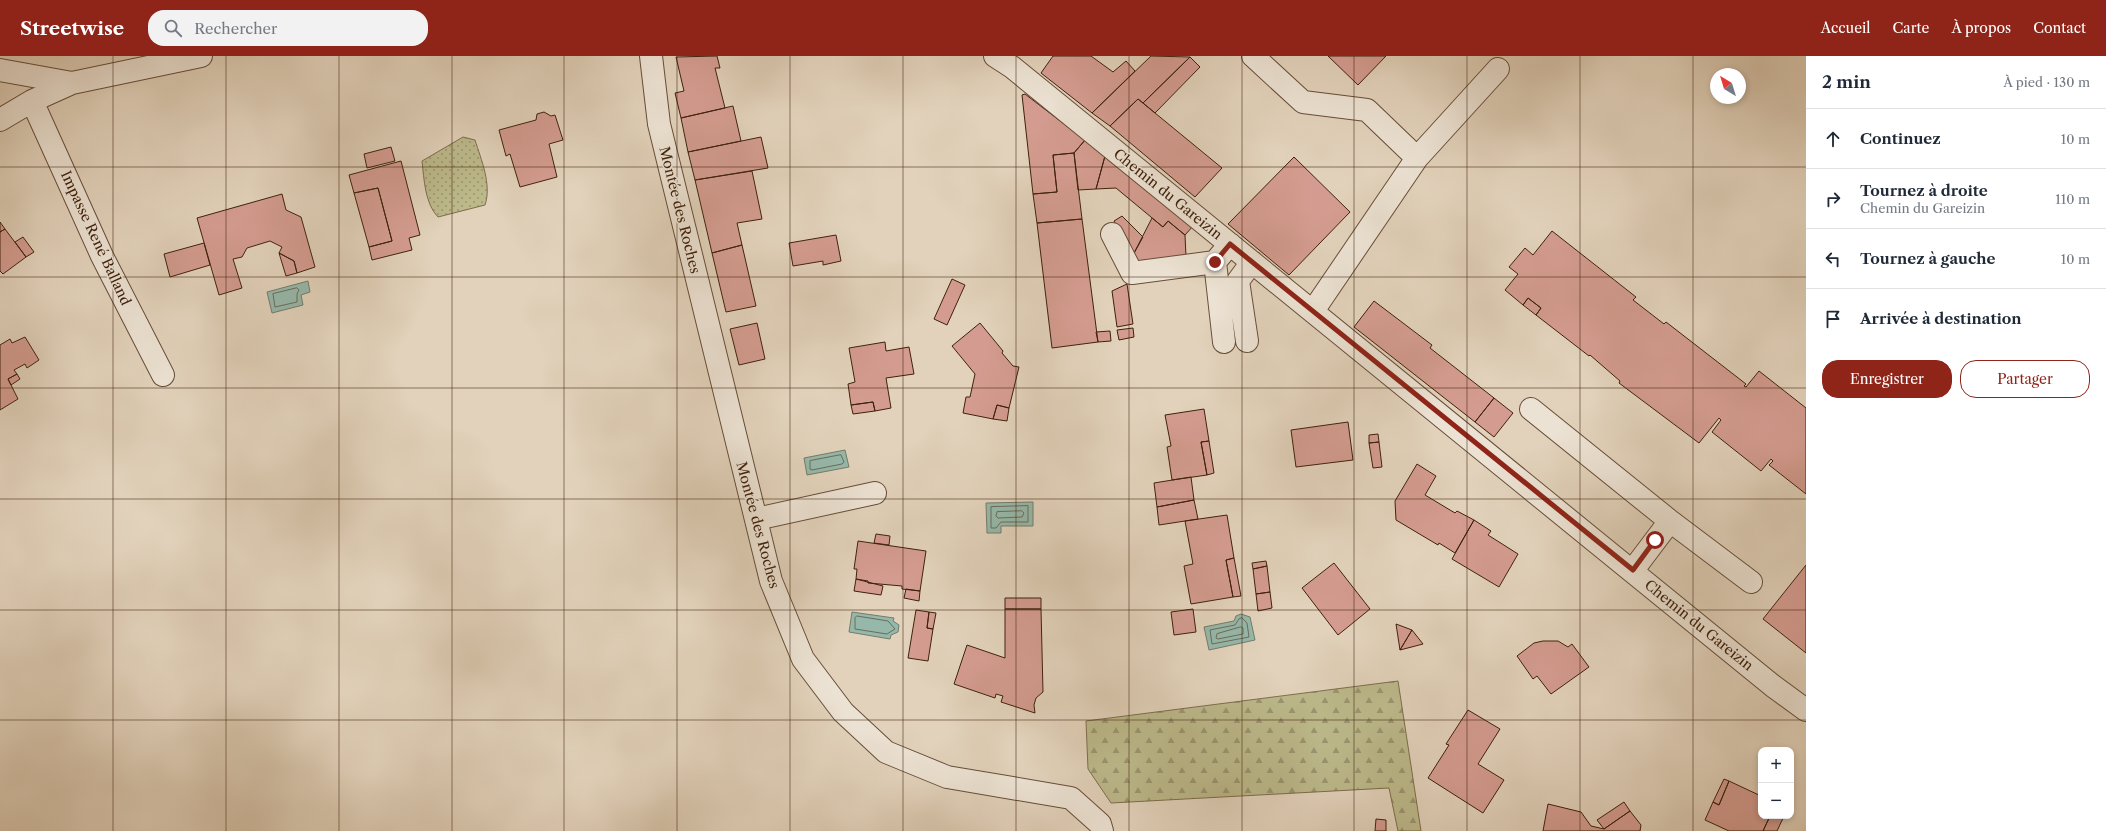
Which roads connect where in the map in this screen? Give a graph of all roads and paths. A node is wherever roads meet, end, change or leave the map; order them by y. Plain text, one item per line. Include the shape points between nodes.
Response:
1 (201, 56) edge
2 (651, 56) edge
3 (995, 56) edge
4 (1253, 56) edge
5 (1498, 69) dead end
6 (0, 70) edge
7 (72, 84) junction
8 (32, 101) junction
9 (0, 120) edge
10 (1417, 158) junction
11 (1112, 234) dead end
12 (1230, 244) junction
13 (1215, 262) junction
14 (1252, 262) junction
15 (1313, 311) junction
16 (1247, 341) dead end
17 (1224, 342) dead end
18 (163, 375) dead end
19 (1531, 409) dead end
20 (875, 493) dead end
21 (756, 519) junction
22 (1670, 521) junction
23 (1633, 570) junction
24 (1751, 582) dead end
25 (1806, 710) edge
26 (1102, 831) edge

1 - 7 street
2 - 21 street, Montée des Roches via 659,124
3 - 12 street, Chemin du Gareizin via 1012,67
4 - 10 street via 1303,102 1367,110
5 - 10 street
6 - 7 street
7 - 8 street
8 - 9 street
8 - 18 street, Impasse René Balland via 102,256
10 - 15 street
11 - 13 street via 1132,273
12 - 13 street
12 - 14 street, Chemin du Gareizin
13 - 17 street
14 - 15 street, Chemin du Gareizin
14 - 16 street via 1238,281
15 - 23 street, Chemin du Gareizin
19 - 22 street
20 - 21 street
21 - 26 street, Montée des Roches via 770,581 803,659 843,712 886,752 947,777 1071,798 1100,824
22 - 23 street
22 - 24 street
23 - 25 street, Chemin du Gareizin

